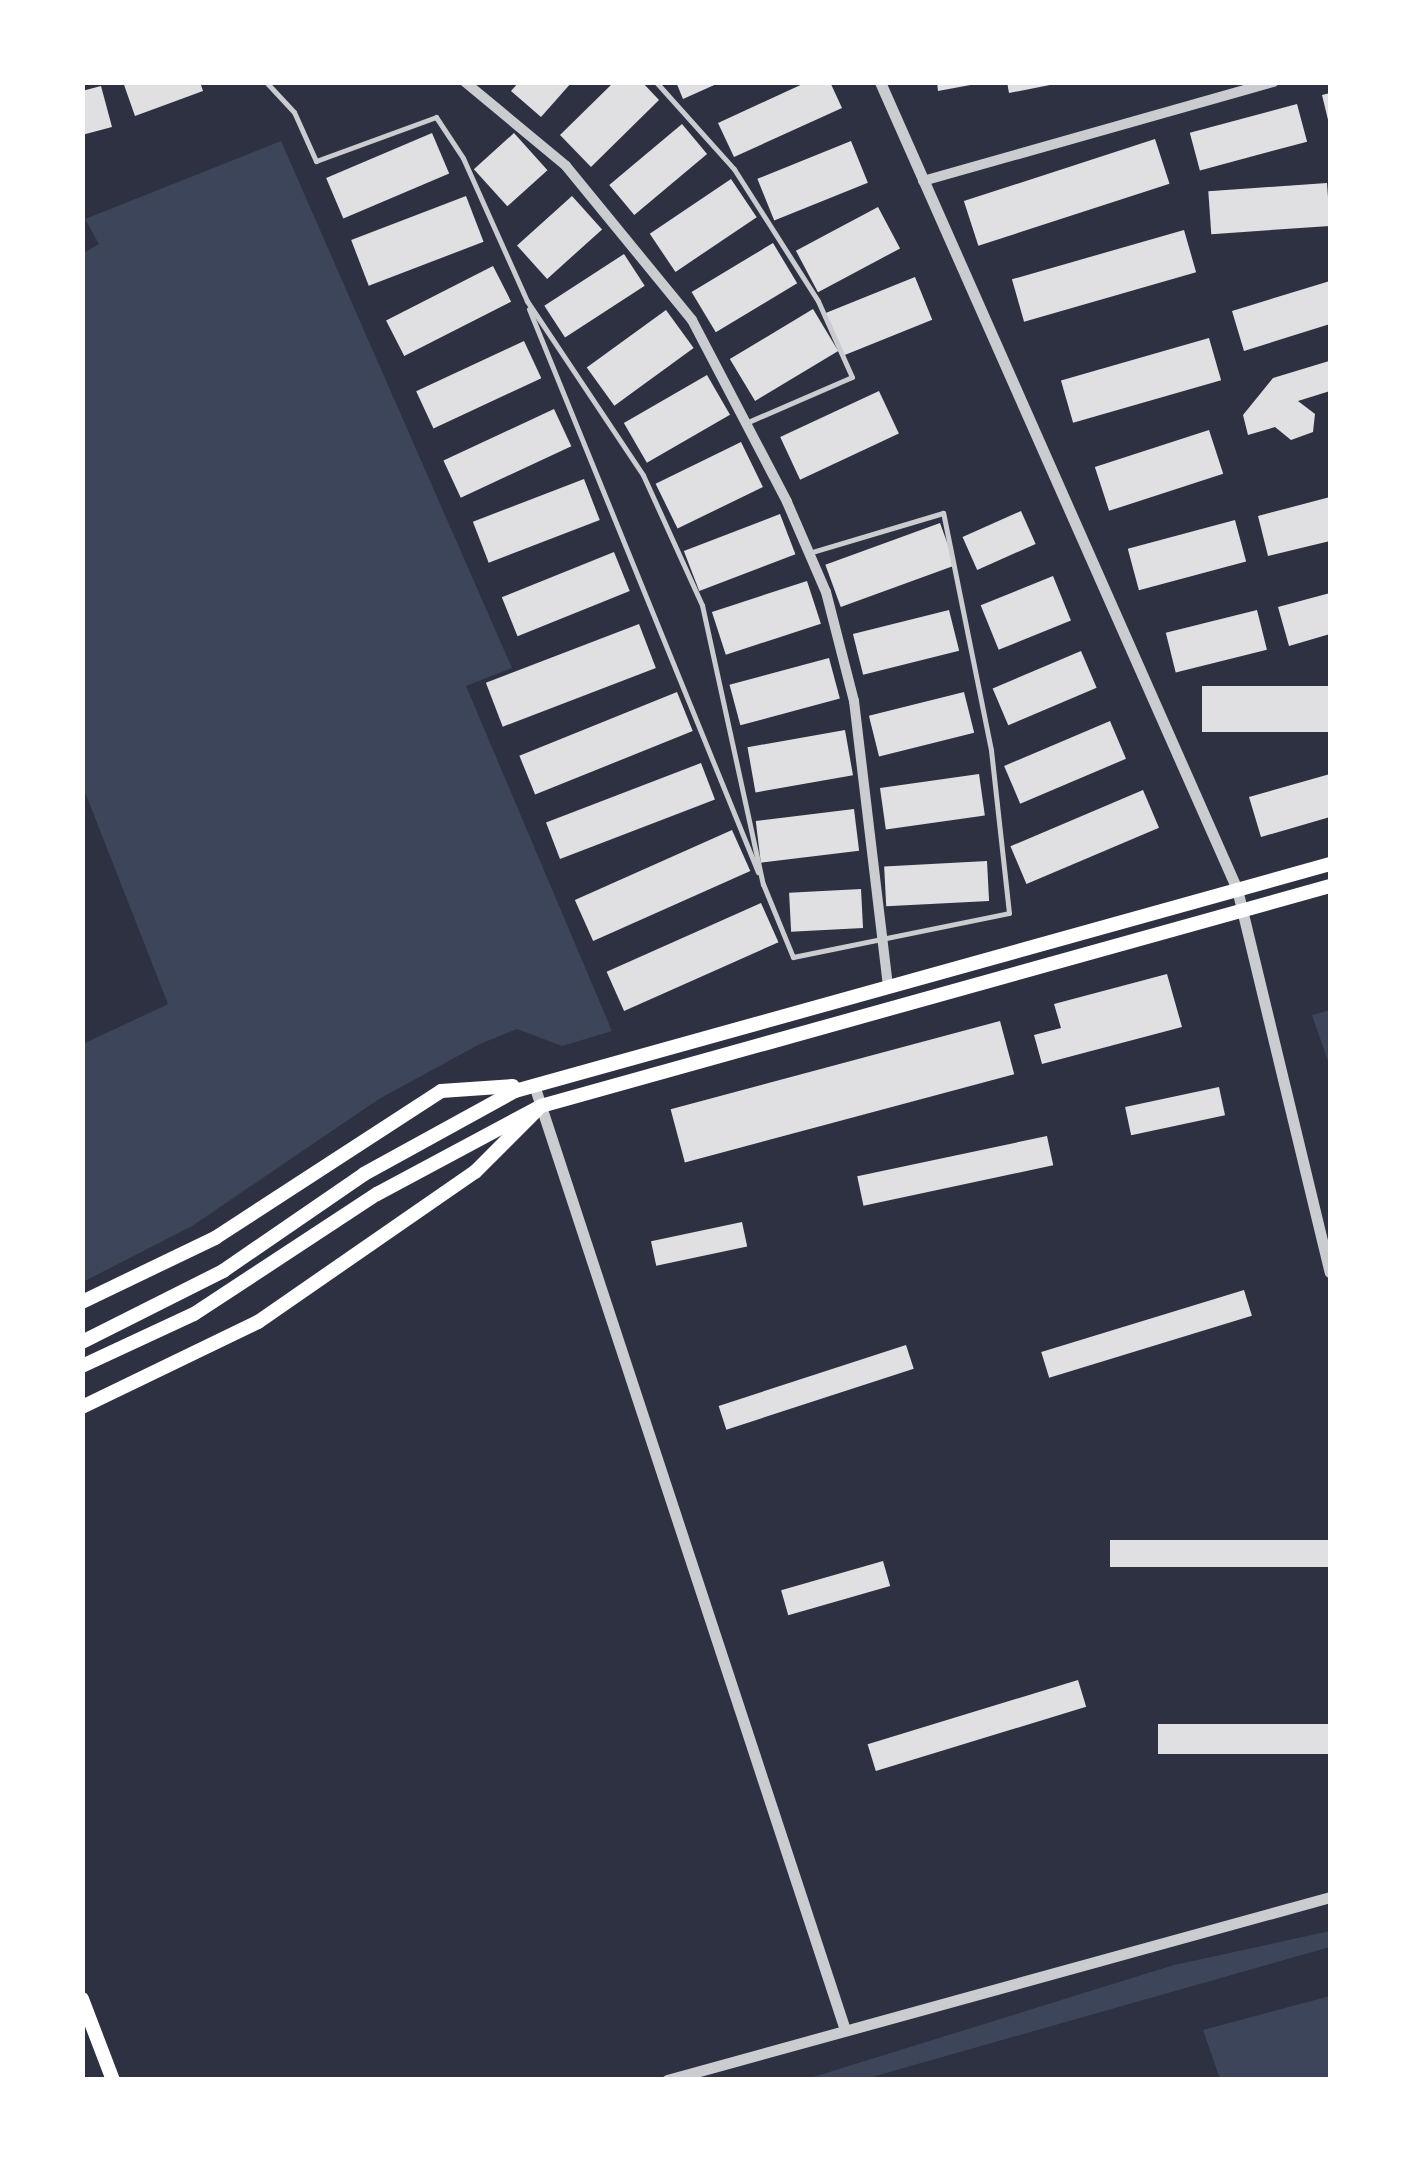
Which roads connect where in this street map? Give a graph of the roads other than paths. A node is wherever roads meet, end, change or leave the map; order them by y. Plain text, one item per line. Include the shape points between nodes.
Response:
1 (266, 82) edge
2 (465, 82) edge
3 (656, 82) edge
4 (880, 82) edge
5 (1274, 82) edge
6 (923, 182) junction
7 (527, 301) junction
8 (748, 422) junction
9 (809, 553) junction
10 (1330, 864) edge
11 (763, 884) junction
12 (1330, 886) edge
13 (1237, 890) junction
14 (1243, 910) junction
15 (879, 942) junction
16 (888, 986) junction
17 (534, 1085) junction
18 (541, 1106) junction
19 (1330, 1272) edge
20 (82, 1302) edge
21 (82, 1342) edge
22 (82, 1366) edge
23 (82, 1407) edge
24 (1330, 1897) edge
25 (82, 1999) edge
26 (844, 2027) junction
27 (113, 2080) edge
28 (667, 2080) edge

1 - 7 lane via 294,112 316,161 436,117
2 - 8 street via 566,166 634,246 692,320
3 - 8 lane via 734,170 818,301 852,377
4 - 6 street
5 - 6 street
6 - 13 street
7 - 11 lane via 554,390
7 - 11 lane via 643,476 702,606
8 - 9 street
9 - 15 street via 854,701
9 - 15 lane via 943,513 964,593 1009,913
10 - 13 main road
11 - 15 lane via 793,957
12 - 14 main road
13 - 14 street
13 - 16 main road
14 - 18 main road
14 - 19 street
15 - 16 street
16 - 17 main road
17 - 18 street
17 - 20 main road via 440,1091 215,1238
17 - 21 main road via 364,1174 223,1271
18 - 22 main road via 377,1194 235,1291
18 - 23 main road via 474,1172 258,1322
18 - 26 street
24 - 26 street
25 - 27 main road
26 - 28 street

